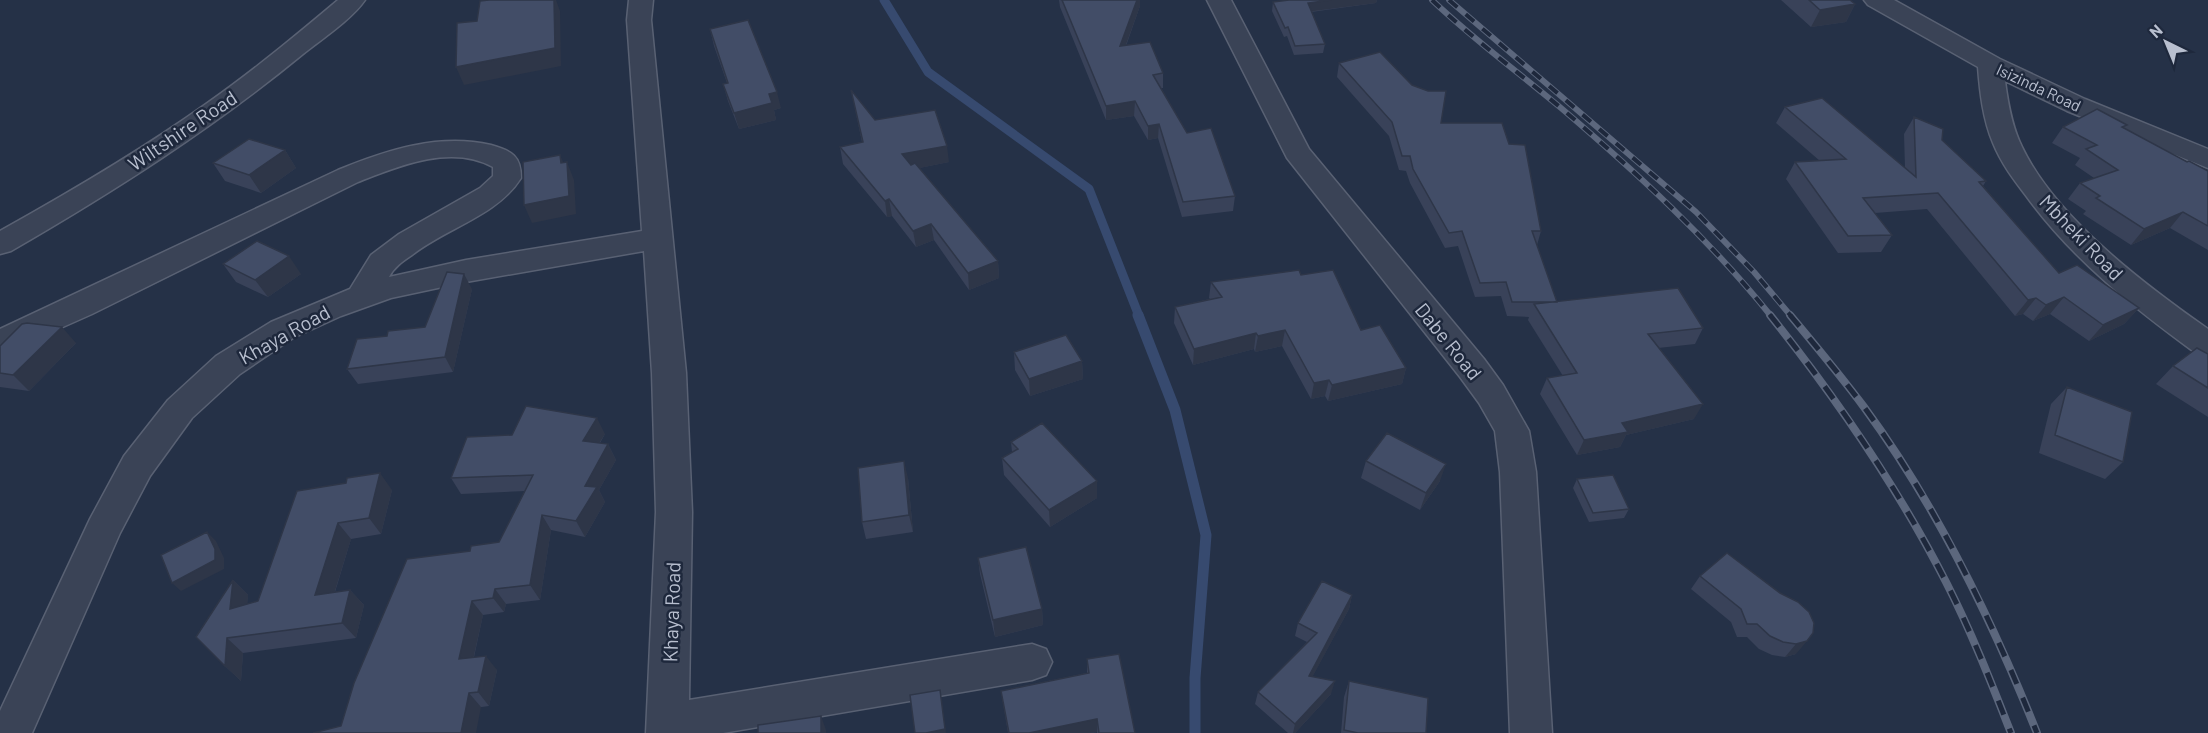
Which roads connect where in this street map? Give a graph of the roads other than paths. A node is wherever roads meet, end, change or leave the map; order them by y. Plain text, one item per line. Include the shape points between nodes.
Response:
1 (353, 0) edge
2 (641, 0) edge
3 (1219, 0) edge
4 (1876, 0) edge
5 (1991, 64) junction
6 (2208, 159) edge
7 (657, 239) junction
8 (0, 244) edge
9 (362, 295) junction
10 (0, 343) edge
11 (2208, 345) edge
12 (1032, 662) dead end
13 (667, 728) edge
14 (11, 733) edge
15 (1531, 733) edge

1 - 8 street, Wiltshire Road via 213,112
2 - 7 street, Khaya Road via 639,20
3 - 15 street, Dabe Road via 1297,152 1472,368 1512,431 1518,472
4 - 5 street, Isizinda Road
5 - 6 street, Isizinda Road via 2076,105
5 - 11 street, Mbheki Road via 1995,106 2007,143 2052,213 2110,270
7 - 9 street, Khaya Road via 466,271
7 - 13 street, Khaya Road via 669,373 674,512
9 - 10 street via 382,262 410,241 490,195 507,178 507,163 494,154 469,150 432,151 390,159
9 - 14 street, Khaya Road via 282,330 228,366 180,409 137,466
12 - 13 street

